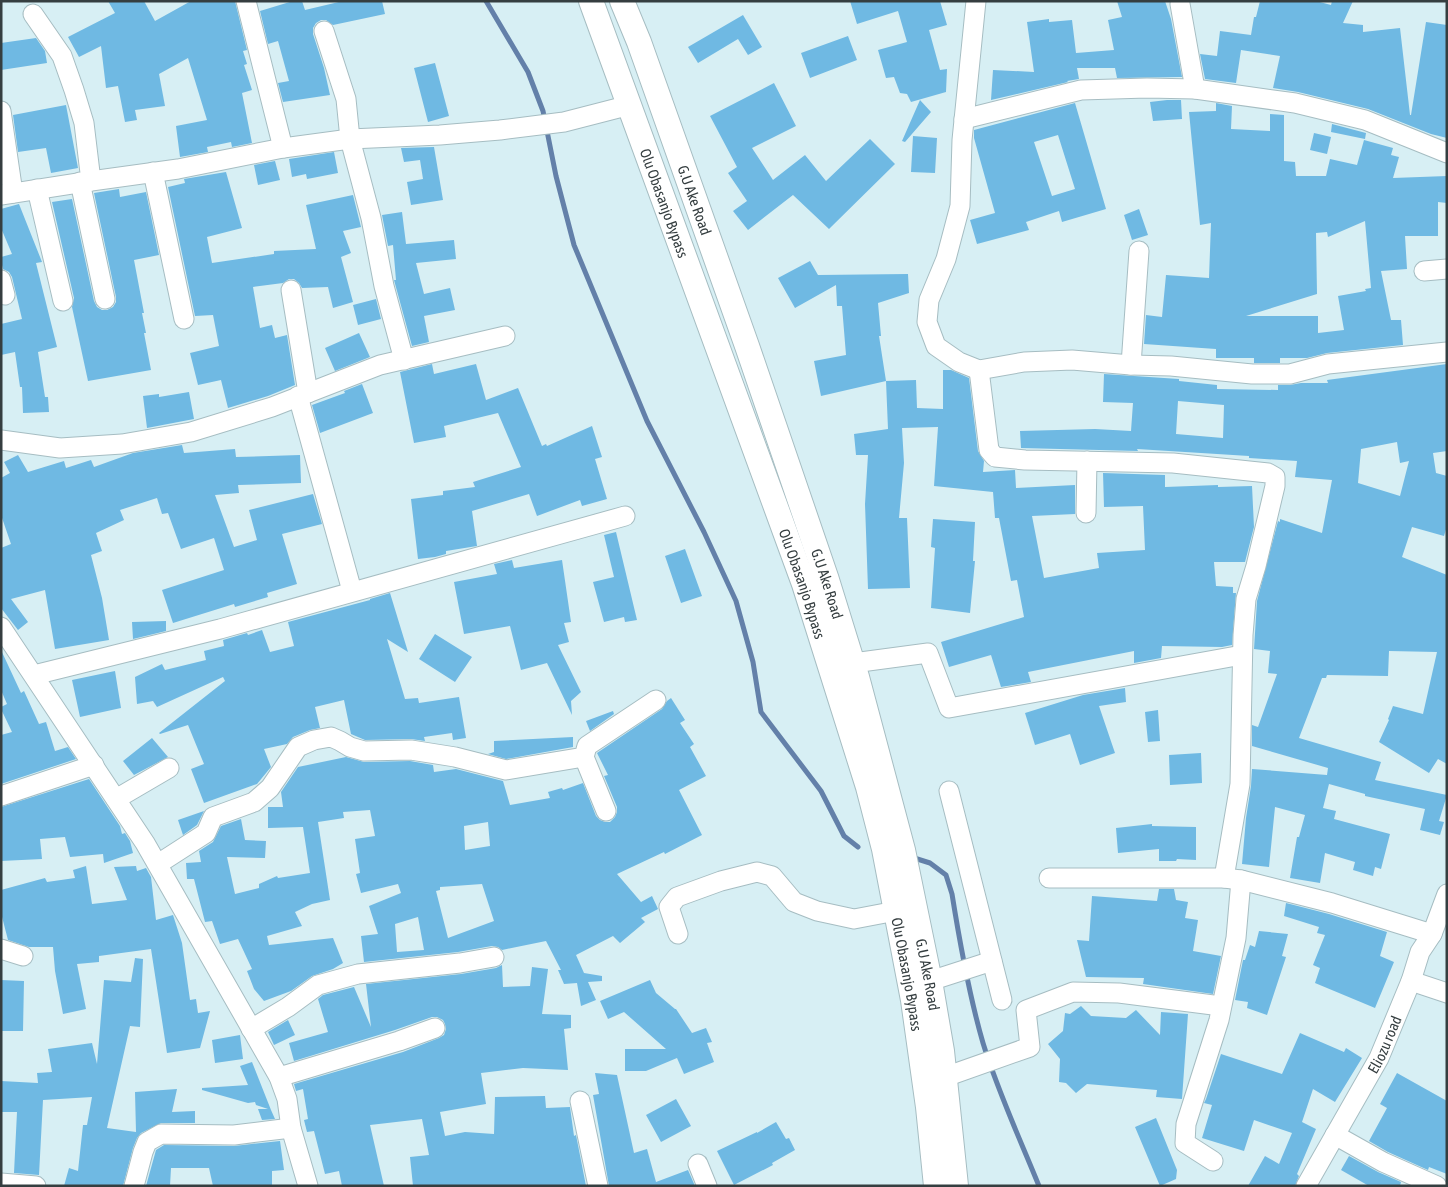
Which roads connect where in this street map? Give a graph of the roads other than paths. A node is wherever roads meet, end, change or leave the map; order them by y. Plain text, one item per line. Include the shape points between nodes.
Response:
1 (246, 1) edge
2 (591, 1) edge
3 (622, 1) edge
4 (976, 1) edge
5 (1180, 4) dead end
6 (33, 14) dead end
7 (324, 31) dead end
8 (1195, 89) junction
9 (630, 104) junction
10 (1, 111) edge
11 (964, 119) junction
12 (350, 139) junction
13 (282, 148) junction
14 (1447, 153) edge
15 (154, 172) junction
16 (86, 182) junction
17 (37, 190) junction
18 (7, 194) edge
19 (1139, 251) dead end
20 (1447, 269) edge
21 (1424, 272) dead end
22 (291, 290) dead end
23 (105, 299) dead end
24 (63, 301) dead end
25 (184, 319) dead end
26 (505, 336) dead end
27 (1447, 352) edge
28 (404, 360) junction
29 (1131, 365) junction
30 (979, 370) junction
31 (303, 394) junction
32 (1, 440) edge
33 (1087, 461) junction
34 (1086, 513) dead end
35 (625, 516) dead end
36 (352, 591) junction
37 (1, 626) edge
38 (1242, 655) junction
39 (852, 663) junction
40 (34, 676) junction
41 (656, 700) dead end
42 (584, 757) junction
43 (94, 765) junction
44 (169, 768) dead end
45 (949, 792) dead end
46 (1, 796) edge
47 (116, 799) junction
48 (606, 811) dead end
49 (158, 864) junction
50 (1049, 878) dead end
51 (1232, 879) junction
52 (1447, 894) edge
53 (896, 911) junction
54 (678, 934) dead end
55 (1432, 934) junction
56 (1, 949) edge
57 (23, 956) dead end
58 (494, 957) dead end
59 (987, 962) junction
60 (930, 981) junction
61 (1411, 981) junction
62 (1447, 993) edge
63 (1002, 1000) dead end
64 (1221, 1006) junction
65 (251, 1028) junction
66 (435, 1028) dead end
67 (945, 1077) junction
68 (279, 1078) junction
69 (580, 1101) dead end
70 (292, 1128) junction
71 (1335, 1135) junction
72 (1213, 1162) dead end
73 (698, 1164) dead end
74 (1, 1183) edge
75 (307, 1185) edge
76 (36, 1186) edge
77 (134, 1186) edge
78 (598, 1186) edge
79 (707, 1186) edge
80 (936, 1186) edge
81 (956, 1186) edge
82 (1306, 1186) edge
83 (1437, 1186) edge

1 - 13 street
2 - 9 main road, Olu Obasanjo Bypass
3 - 39 main road, G.U Ake Road via 747,346
4 - 11 street
5 - 8 street
6 - 16 street via 62,56 74,90 84,122
7 - 12 street via 346,99
8 - 11 street via 1081,90
8 - 14 street via 1295,103 1365,120
9 - 12 street via 564,122 440,136
9 - 53 main road, Olu Obasanjo Bypass via 804,584 868,787
10 - 18 street
11 - 30 street via 960,206 946,259 928,300 927,322 936,346 959,362
12 - 13 street
12 - 28 street
13 - 15 street
15 - 16 street
15 - 25 street
16 - 17 street
16 - 23 street
17 - 18 street
17 - 24 street
19 - 29 street
20 - 21 street
22 - 31 street
26 - 28 street
27 - 29 street via 1328,364 1290,374
28 - 31 street via 380,365
29 - 30 street via 1072,360 1024,362
30 - 33 street via 989,450 995,457
31 - 32 street via 191,432 122,444 60,448
31 - 36 street
33 - 34 street
33 - 38 street via 1173,463 1268,473 1275,477 1246,599
35 - 36 street
36 - 40 street via 220,629
37 - 40 street
38 - 39 street via 949,708 928,653
38 - 51 street via 1240,784
39 - 60 main road, G.U Ake Road via 903,850
40 - 43 street
41 - 42 street via 587,746
42 - 48 street
42 - 49 street via 506,770 455,756 411,750 364,751 350,748 331,737 314,740 298,747 270,788 254,802 213,817 206,833
43 - 46 street
43 - 47 street
44 - 47 street
45 - 59 street
47 - 49 street
49 - 65 street
50 - 51 street
51 - 55 street via 1332,903
51 - 64 street via 1236,938
52 - 55 street, Eliozu road
53 - 54 street via 854,919 817,911 794,902 772,876 757,872 677,897 669,907
53 - 80 main road, Olu Obasanjo Bypass via 920,1045
55 - 61 street, Eliozu road via 1420,952
56 - 57 street
58 - 65 street via 358,974 318,985
59 - 60 street
59 - 63 street
60 - 67 main road, G.U Ake Road
61 - 62 street
61 - 71 street, Eliozu road via 1378,1058
64 - 67 street via 1119,992 1073,992 1026,1010 1030,1047
64 - 72 street via 1186,1124 1185,1143
65 - 68 street
66 - 68 street
67 - 81 main road, G.U Ake Road
68 - 70 street
69 - 78 street
70 - 75 street
70 - 77 street via 234,1135 161,1134 148,1142
71 - 82 street, Eliozu road
71 - 83 street via 1383,1162
73 - 79 street
74 - 76 street

